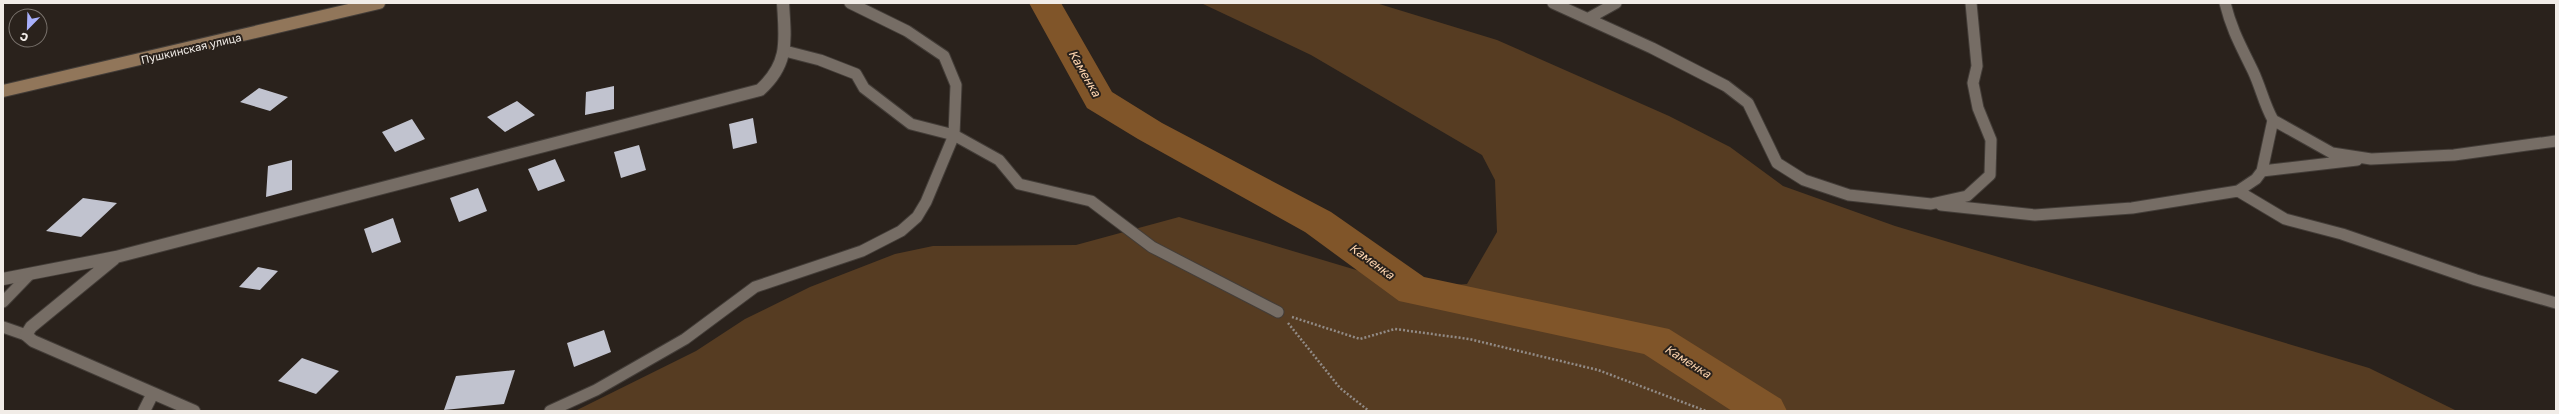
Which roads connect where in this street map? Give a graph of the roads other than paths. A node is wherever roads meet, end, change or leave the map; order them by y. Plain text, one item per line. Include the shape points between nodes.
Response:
1 (379, 3) edge
2 (783, 3) edge
3 (850, 3) edge
4 (1553, 3) edge
5 (1616, 3) edge
6 (1971, 3) edge
7 (2225, 3) edge
8 (1589, 18) junction
9 (785, 51) junction
10 (3, 91) edge
11 (2273, 120) junction
12 (954, 135) junction
13 (2556, 141) edge
14 (2371, 159) junction
15 (2262, 171) junction
16 (2238, 192) junction
17 (1931, 204) junction
18 (116, 257) junction
19 (30, 274) junction
20 (3, 279) edge
21 (3, 302) edge
22 (2556, 303) edge
23 (1278, 312) road end
24 (3, 327) edge
25 (26, 335) junction
26 (153, 393) junction
27 (144, 411) edge
28 (194, 411) edge
29 (550, 411) edge

1 - 10 main road, Пушкинская улица
2 - 9 street
3 - 12 lane via 907,32 944,56 956,85
4 - 8 lane
5 - 8 lane
6 - 17 lane via 1977,66 1973,83 1978,108 1991,140 1990,175 1967,196
7 - 11 lane via 2232,30
8 - 17 lane via 1726,86 1748,103 1777,163 1804,180 1849,195
9 - 12 lane via 820,60 856,74 864,88 911,124
9 - 18 street via 781,67 772,81 760,90
11 - 14 lane via 2332,153
11 - 15 lane
12 - 23 lane via 999,160 1019,184 1091,201 1152,247
12 - 29 lane via 926,202 917,217 901,231 862,251 755,287 685,339 596,390
13 - 14 lane via 2454,155
14 - 15 lane
15 - 16 lane via 2256,179
16 - 17 lane via 2132,208 2035,215
16 - 22 lane via 2285,219 2342,234 2476,280
18 - 19 street
18 - 25 street via 31,327
19 - 20 street
19 - 21 lane
24 - 25 lane
25 - 26 street via 33,341
26 - 27 street
26 - 28 street

